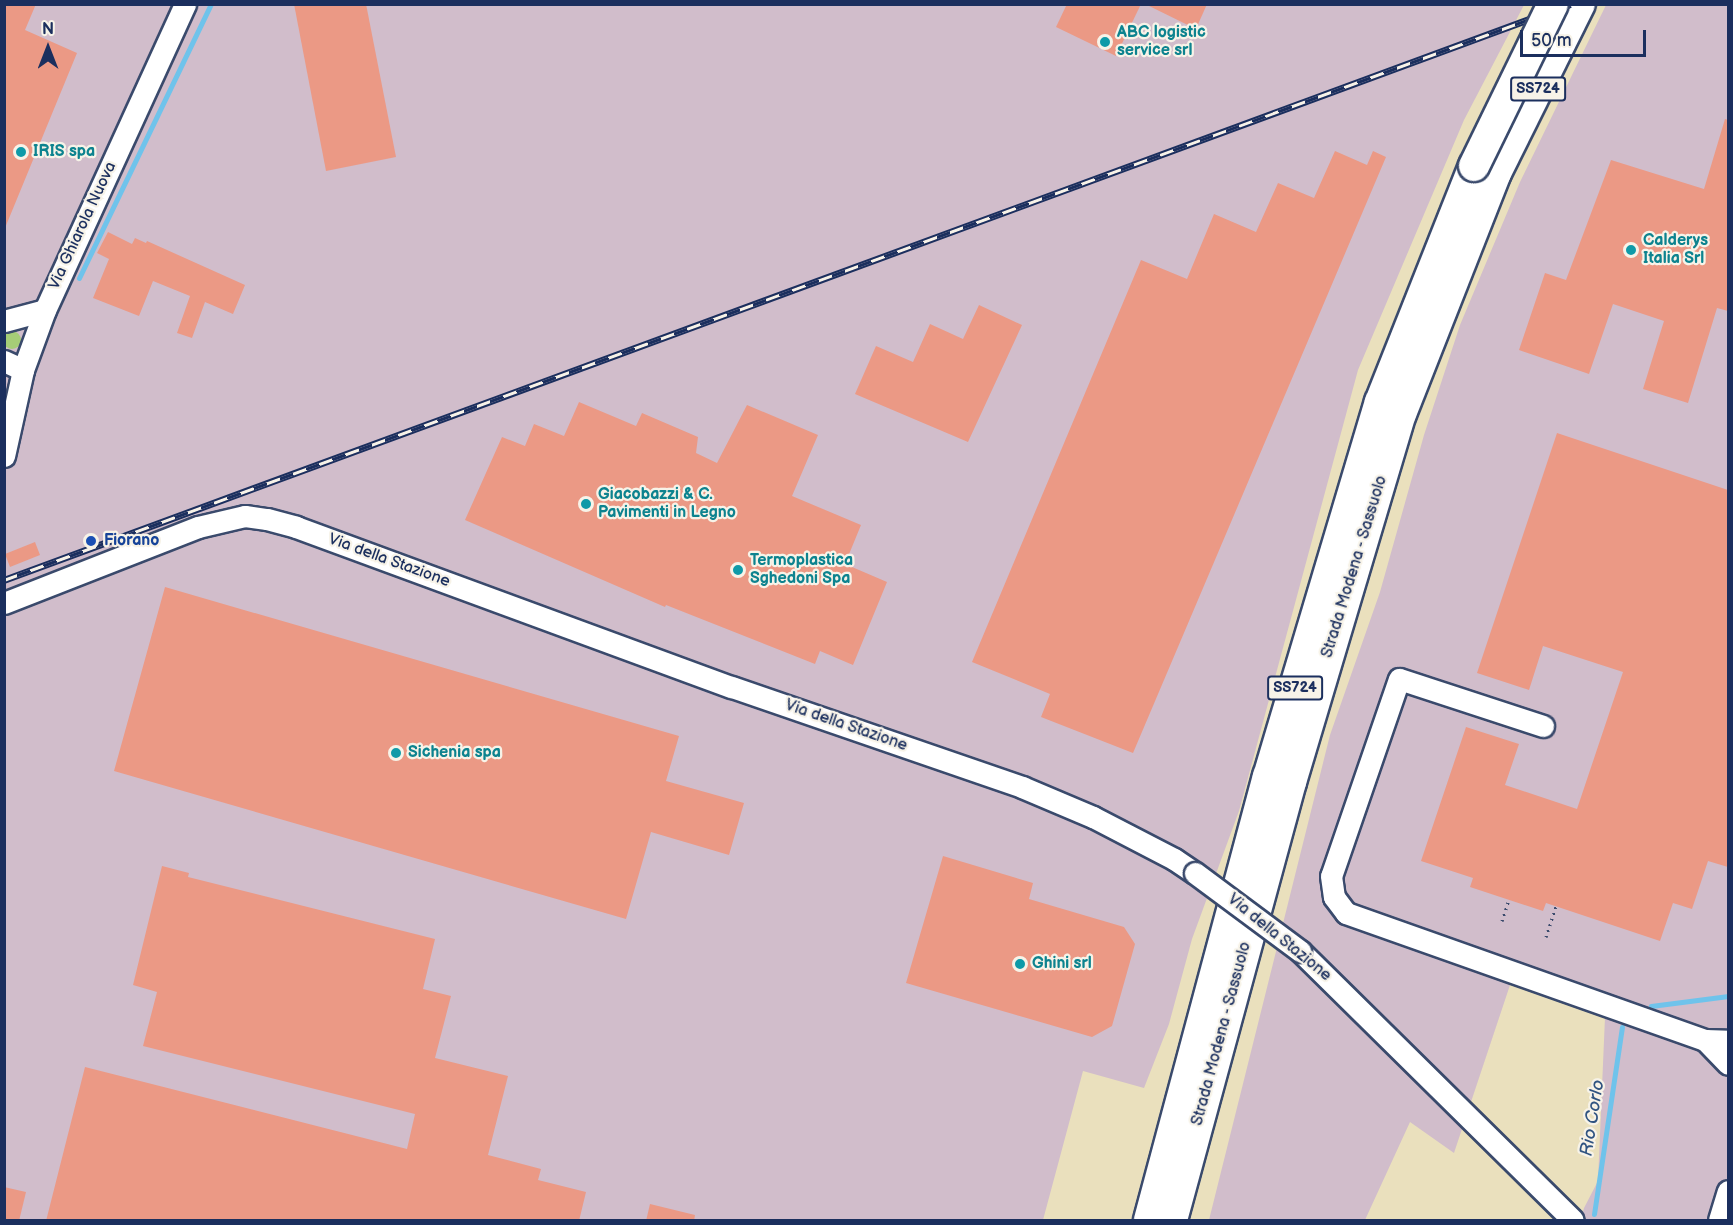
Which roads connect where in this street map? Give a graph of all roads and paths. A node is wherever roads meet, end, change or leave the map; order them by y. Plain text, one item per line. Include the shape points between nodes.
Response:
1 (185, 4) edge
2 (1552, 4) edge
3 (1580, 4) edge
4 (1485, 170) junction
5 (45, 310) junction
6 (4, 321) edge
7 (14, 365) edge
8 (4, 456) edge
9 (4, 603) edge
10 (1543, 726) dead end
11 (1509, 900) dead end
12 (1556, 907) dead end
13 (1502, 921) dead end
14 (1546, 937) dead end
15 (1705, 1040) junction
16 (1728, 1041) edge
17 (1728, 1063) edge
18 (1728, 1191) edge
19 (1149, 1221) edge
20 (1172, 1221) edge
21 (1573, 1221) edge
22 (1719, 1221) edge

1 - 5 street, Via Ghiarola Nuova
2 - 4 highway, Strada Modena - Sassuolo / SS724, bridge
3 - 4 highway, Strada Modena - Sassuolo / SS724
4 - 19 highway, Strada Modena - Sassuolo / SS724 via 1380,402 1268,777
4 - 20 highway, Strada Modena - Sassuolo / SS724 via 1401,414 1291,782
5 - 6 street
5 - 7 street, Via Ghiarola Nuova
7 - 8 street, Via Ghiarola Nuova
9 - 21 street, Via della Stazione, bridge via 198,527 245,516 267,519 296,526 732,687 1022,787 1093,817 1174,859 1300,951
10 - 15 street via 1399,679 1331,876 1334,897 1346,913
11 - 13 path
12 - 14 path
15 - 16 street
15 - 17 street
18 - 22 street

